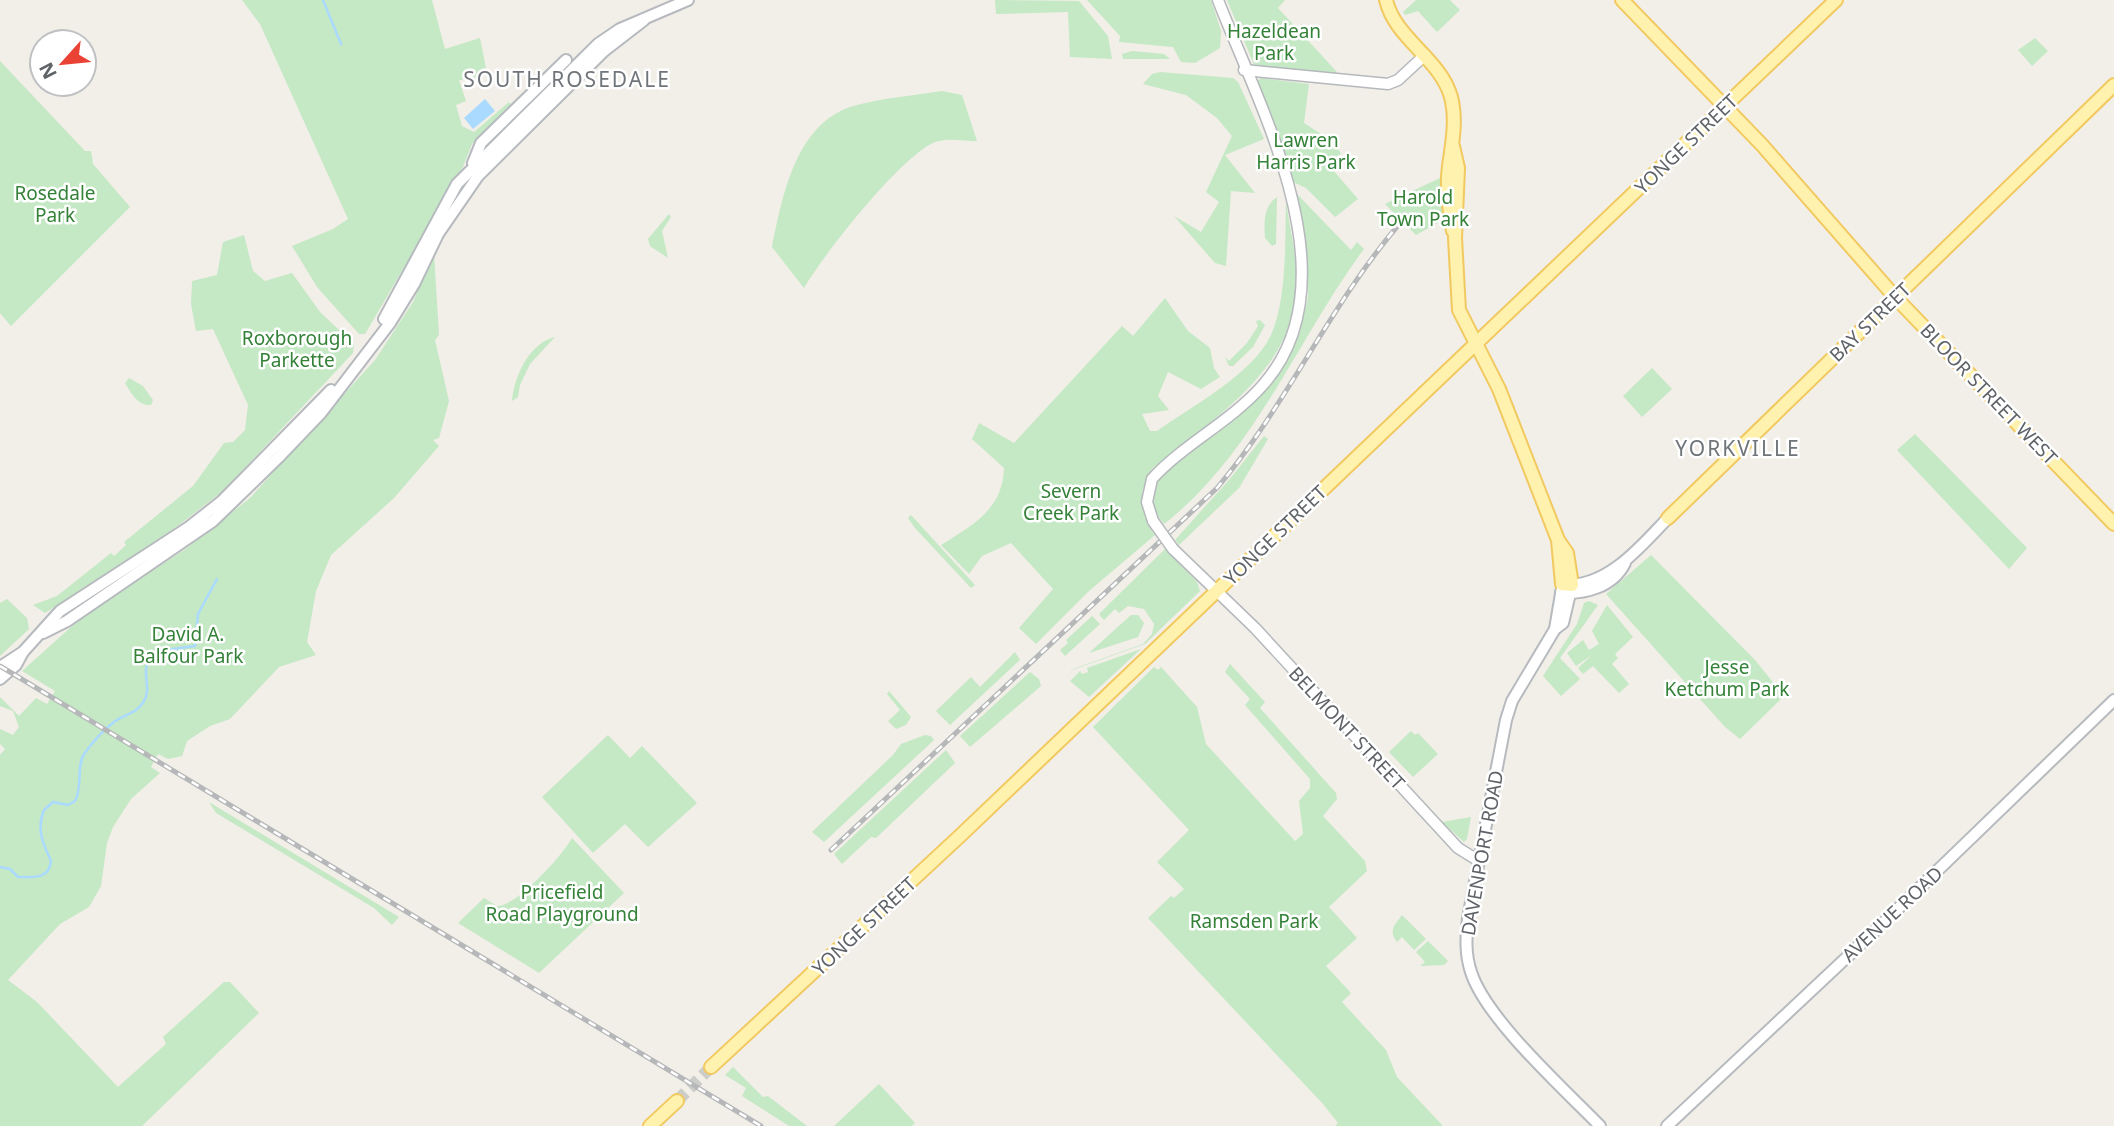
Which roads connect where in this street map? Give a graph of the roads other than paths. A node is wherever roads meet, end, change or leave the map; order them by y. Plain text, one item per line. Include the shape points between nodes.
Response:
1 (688, 0) edge
2 (1218, 0) edge
3 (1386, 0) edge
4 (1622, 0) edge
5 (1836, 0) edge
6 (645, 20) junction
7 (1425, 55) junction
8 (566, 60) dead end
9 (1244, 70) junction
10 (2114, 85) edge
11 (1726, 106) junction
12 (471, 168) junction
13 (1895, 297) junction
14 (372, 344) junction
15 (1475, 344) junction
16 (1668, 518) joint
17 (2114, 524) edge
18 (1567, 589) junction
19 (1217, 590) junction
20 (23, 652) junction
21 (0, 667) edge
22 (0, 679) edge
23 (2114, 700) edge
24 (1479, 861) junction
25 (711, 1067) tunnel mouth
26 (677, 1101) tunnel mouth
27 (650, 1126) edge
28 (1600, 1126) edge
29 (1667, 1126) edge

1 - 6 main road
2 - 9 street
3 - 7 main road, DAVENPORT ROAD via 1395,21
4 - 11 main road, BLOOR STREET WEST
5 - 11 main road, YONGE STREET
6 - 12 main road via 598,44
6 - 14 main road via 604,51 478,176 438,234 390,323
7 - 9 street via 1388,85
7 - 15 main road, DAVENPORT ROAD via 1443,76 1451,97 1458,168 1457,301
8 - 12 main road via 481,143
9 - 19 street, BELMONT STREET, bridge via 1289,187 1303,296 1293,336 1263,386 1152,480 1147,502 1153,521 1173,550
10 - 13 main road, BAY STREET
11 - 13 main road, BLOOR STREET WEST
11 - 15 main road, YONGE STREET
12 - 14 main road via 430,229
13 - 16 main road, BAY STREET
13 - 17 main road, BLOOR STREET WEST
14 - 20 main road via 351,372 222,501 60,611
15 - 18 main road, DAVENPORT ROAD via 1567,553 1573,572
15 - 19 main road, YONGE STREET
16 - 18 main road, BAY STREET via 1626,560 1592,581
18 - 24 main road, DAVENPORT ROAD via 1555,629 1509,710
19 - 24 street, BELMONT STREET via 1458,848
19 - 25 main road, YONGE STREET
20 - 21 main road
20 - 22 main road
23 - 29 main road, AVENUE ROAD
24 - 28 main road, DAVENPORT ROAD via 1465,940 1475,982 1496,1017
26 - 27 main road

